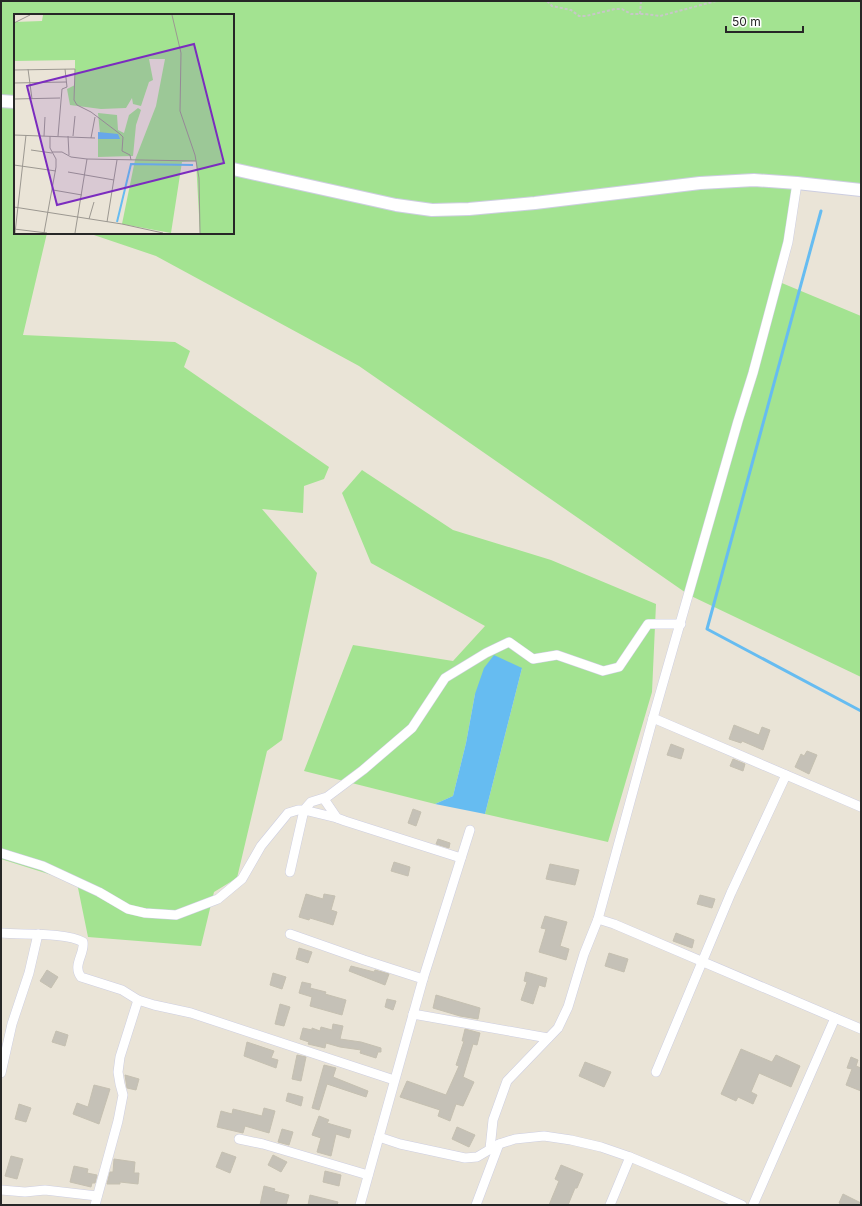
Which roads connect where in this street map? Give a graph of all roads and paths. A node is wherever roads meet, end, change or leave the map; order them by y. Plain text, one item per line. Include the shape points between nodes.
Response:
1 (547, 1) edge
2 (641, 1) edge
3 (716, 1) edge
4 (640, 14) junction
5 (1, 101) edge
6 (14, 102) edge
7 (234, 169) edge
8 (797, 183) junction
9 (861, 190) edge
10 (681, 624) junction
11 (653, 718) junction
12 (786, 775) junction
13 (324, 799) junction
14 (861, 807) edge
15 (304, 810) junction
16 (337, 818) junction
17 (470, 830) dead end
18 (1, 854) edge
19 (461, 858) junction
20 (290, 872) dead end
21 (598, 919) junction
22 (1, 933) edge
23 (38, 934) junction
24 (290, 934) dead end
25 (703, 962) junction
26 (423, 979) junction
27 (138, 1000) junction
28 (413, 1014) junction
29 (835, 1018) junction
30 (861, 1029) edge
31 (548, 1038) junction
32 (656, 1072) dead end
33 (1, 1073) edge
34 (394, 1080) junction
35 (379, 1137) junction
36 (239, 1139) dead end
37 (499, 1144) junction
38 (490, 1149) junction
39 (630, 1157) junction
40 (368, 1175) junction
41 (1, 1190) edge
42 (97, 1196) junction
43 (95, 1205) edge
44 (360, 1205) edge
45 (476, 1205) edge
46 (610, 1205) edge
47 (742, 1205) edge
48 (753, 1205) edge

1 - 4 path via 552,6 571,10 579,16 616,9
2 - 4 path
3 - 4 path via 660,16
5 - 6 main road
7 - 8 main road via 396,205 432,210 535,203 700,183 754,180
8 - 9 main road
8 - 10 street via 788,242
10 - 11 street
10 - 13 street via 648,624 619,667 603,671 557,655 533,659 509,642 486,653 446,678 412,728
11 - 12 street
11 - 21 street
12 - 14 street
12 - 25 street
13 - 15 street via 311,802
13 - 16 street
15 - 16 street
15 - 18 street via 288,813 261,846 242,879 218,899 176,915 128,909 99,892 43,866
15 - 20 street
16 - 19 street
17 - 19 street
19 - 26 street
21 - 25 street
21 - 31 street via 568,1007 558,1028
22 - 23 street
23 - 27 street via 83,942 84,947 77,965 81,977 122,990
23 - 33 street
24 - 26 street
25 - 29 street
25 - 32 street
26 - 28 street
27 - 34 street via 191,1013
27 - 42 street via 120,1057 118,1072 123,1095
28 - 31 street
28 - 34 street
29 - 30 street
29 - 48 street
31 - 38 street via 507,1081 494,1120
34 - 35 street
35 - 38 street via 465,1158 477,1157
35 - 40 street
36 - 40 street
37 - 38 street
37 - 39 street via 515,1139 544,1136 593,1145
37 - 45 street
39 - 46 street
39 - 47 street
40 - 44 street
41 - 42 street via 45,1190
42 - 43 street

